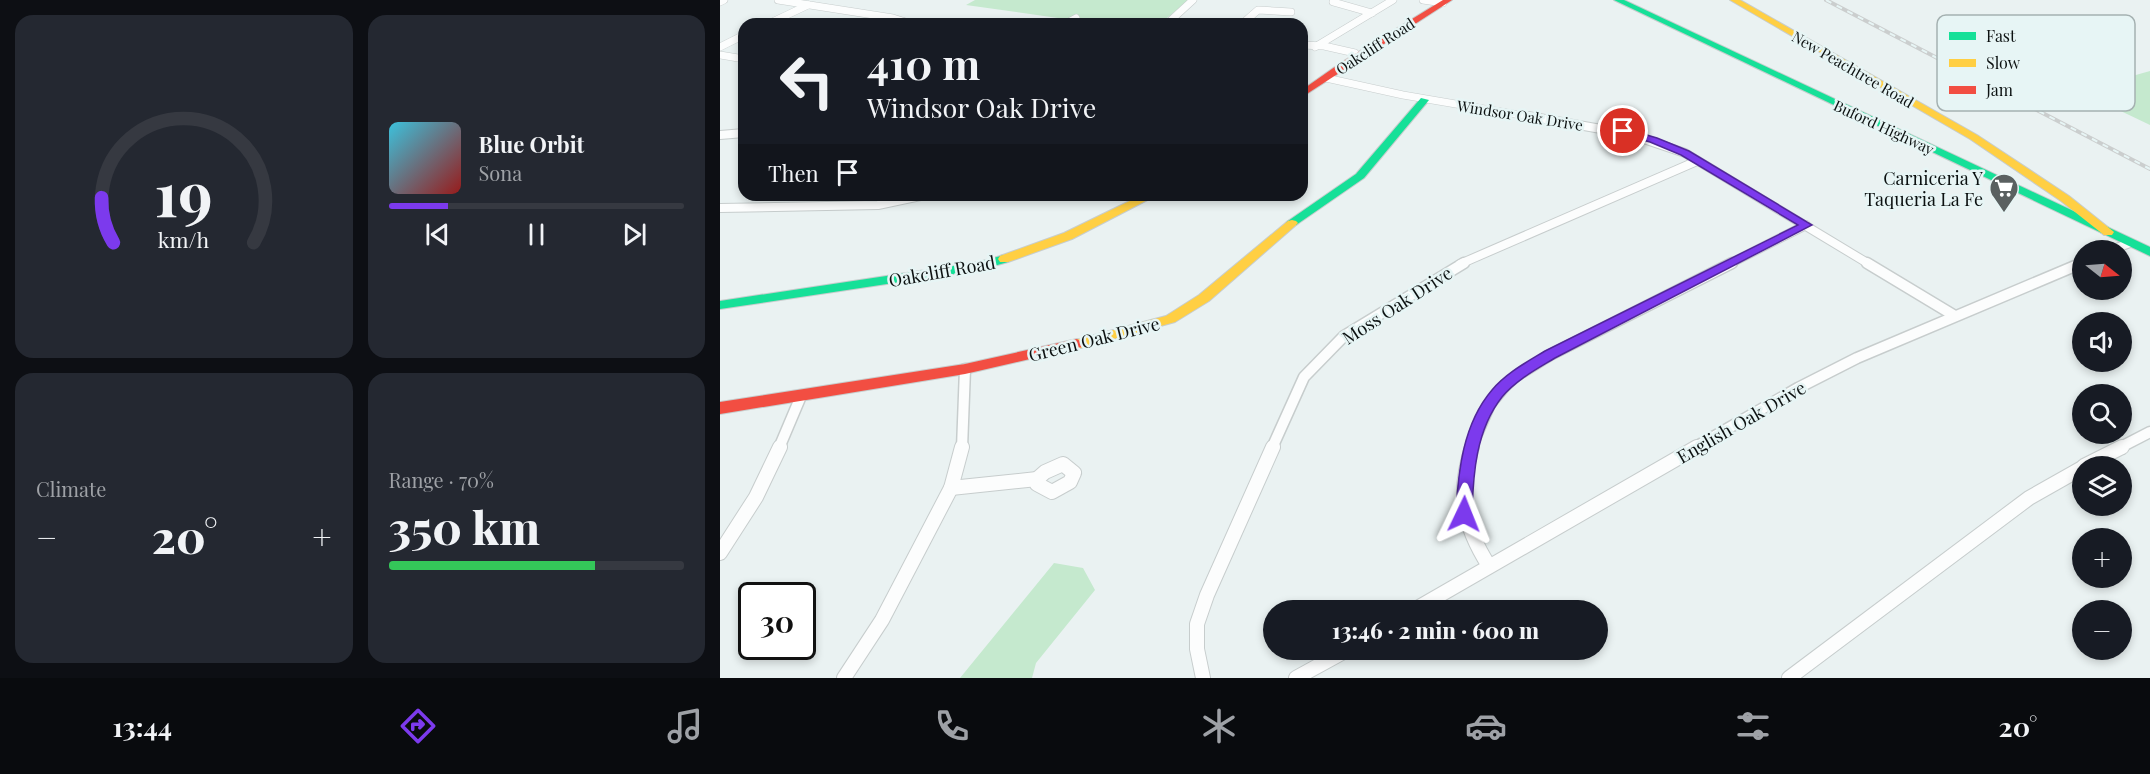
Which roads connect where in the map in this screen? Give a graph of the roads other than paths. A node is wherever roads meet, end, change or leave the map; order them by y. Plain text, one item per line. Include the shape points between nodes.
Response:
1 (724, 0) edge
2 (778, 0) edge
3 (1193, 0) edge
4 (1393, 0) edge
5 (1423, 0) edge
6 (1618, 0) edge
7 (1734, 0) edge
8 (1442, 1) edge
9 (720, 2) edge
10 (1333, 2) dead end
11 (809, 4) junction
12 (1291, 12) dead end
13 (1372, 13) junction
14 (780, 18) edge
15 (893, 18) edge
16 (1173, 18) edge
17 (1249, 18) edge
18 (738, 38) edge
19 (1308, 46) edge
20 (720, 47) edge
21 (1314, 47) junction
22 (720, 55) edge
23 (1358, 56) junction
24 (738, 59) edge
25 (1326, 78) junction
26 (1308, 90) edge
27 (1424, 100) junction
28 (738, 134) edge
29 (720, 135) edge
30 (1697, 161) junction
31 (2034, 177) junction
32 (2026, 194) junction
33 (897, 201) edge
34 (1140, 201) edge
35 (720, 208) edge
36 (1806, 225) junction
37 (2111, 234) junction
38 (2124, 240) edge
39 (2132, 244) edge
40 (2150, 252) edge
41 (2072, 267) edge
42 (720, 305) edge
43 (1955, 316) junction
44 (965, 369) junction
45 (801, 396) junction
46 (720, 408) edge
47 (2150, 432) edge
48 (2104, 456) edge
49 (2072, 473) edge
50 (1037, 479) dead end
51 (951, 488) junction
52 (720, 553) edge
53 (1489, 566) junction
54 (1431, 600) edge
55 (1329, 660) edge
56 (844, 678) edge
57 (1203, 678) edge
58 (1296, 678) edge
59 (1789, 678) edge

1 - 9 street
2 - 11 street
3 - 16 street
4 - 13 street
5 - 8 street
6 - 32 main road, Buford Highway
7 - 31 main road, New Peachtree Road via 1968,134
8 - 23 main road, Oakcliff Road
10 - 13 street
11 - 14 street
11 - 15 street
12 - 17 street via 1258,10
13 - 21 street
18 - 20 street
19 - 21 street
21 - 23 street
22 - 24 street
23 - 25 main road, Oakcliff Road
25 - 26 main road, Oakcliff Road
25 - 27 street, Windsor Oak Drive
27 - 30 street, Windsor Oak Drive via 1623,131 1666,145
27 - 44 main road, Green Oak Drive via 1360,176 1296,219 1190,309 1144,328
28 - 29 street
30 - 36 street, Windsor Oak Drive
30 - 57 street, Moss Oak Drive via 1454,267 1344,336 1315,364 1304,377 1204,604 1197,624
31 - 32 main road via 2035,188
31 - 37 main road, New Peachtree Road
32 - 37 main road, Buford Highway
33 - 35 street via 859,206
34 - 42 main road, Oakcliff Road via 1087,229 1021,255 980,266
36 - 43 street, Windsor Oak Drive
36 - 53 street via 1550,355 1497,393 1481,419 1465,478 1464,514 1471,537
37 - 38 main road, Buford Highway
39 - 40 main road, Buford Highway
41 - 43 street, English Oak Drive
43 - 53 street, English Oak Drive via 1798,388
44 - 45 main road, Green Oak Drive
44 - 51 street via 962,453
45 - 46 main road, Green Oak Drive
45 - 52 street via 766,480 742,526
47 - 48 street
49 - 59 street via 2029,498
50 - 51 street
51 - 56 street via 882,620
53 - 54 street, English Oak Drive
55 - 58 street

